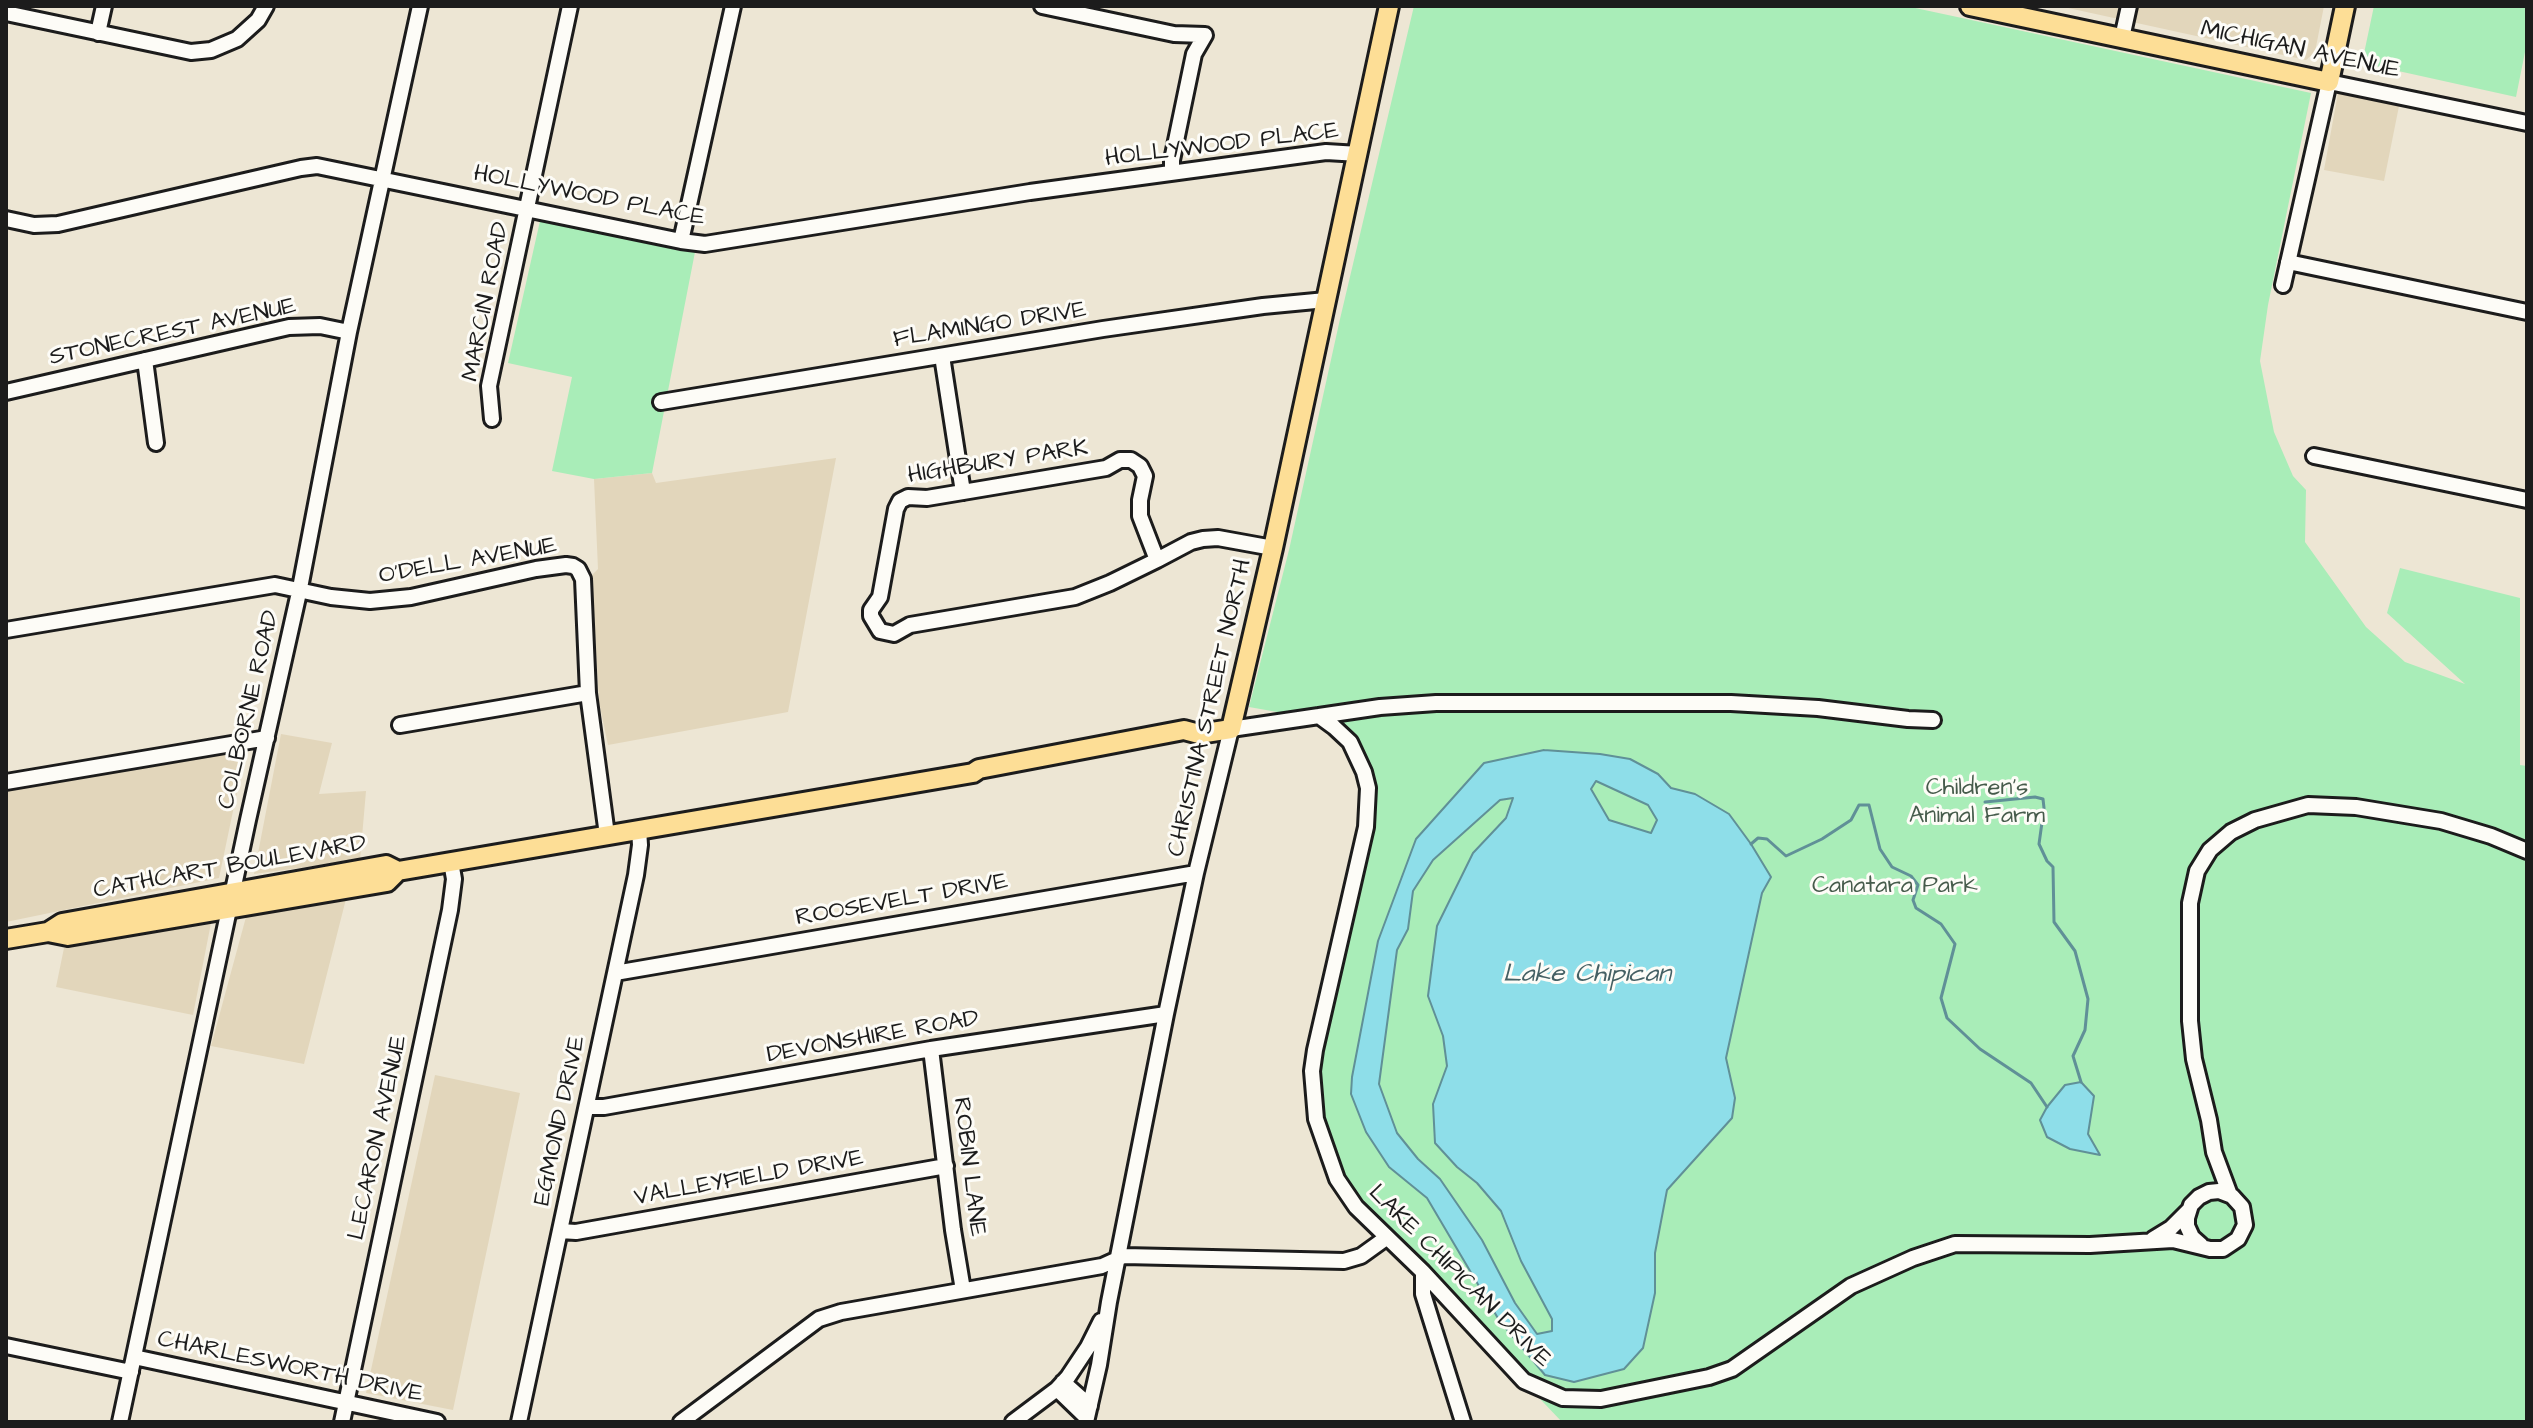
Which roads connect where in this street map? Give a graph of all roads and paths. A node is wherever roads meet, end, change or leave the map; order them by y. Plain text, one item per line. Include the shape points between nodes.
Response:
1 (104, 6) edge
2 (266, 6) edge
3 (420, 6) edge
4 (570, 6) edge
5 (733, 6) edge
6 (1042, 6) edge
7 (1389, 6) edge
8 (1970, 6) edge
9 (2129, 6) edge
10 (2345, 6) edge
11 (6, 14) edge
12 (98, 33) junction
13 (2122, 38) junction
14 (2329, 82) junction
15 (2527, 123) edge
16 (1359, 154) junction
17 (1172, 172) junction
18 (382, 178) junction
19 (527, 209) junction
20 (6, 219) edge
21 (681, 241) junction
22 (2288, 262) junction
23 (2283, 285) dead end
24 (1326, 300) junction
25 (2527, 312) edge
26 (349, 332) junction
27 (942, 356) junction
28 (145, 360) junction
29 (6, 392) edge
30 (661, 402) dead end
31 (492, 419) dead end
32 (156, 443) dead end
33 (2314, 456) dead end
34 (963, 492) junction
35 (2527, 500) edge
36 (1273, 548) junction
37 (1157, 560) junction
38 (300, 588) junction
39 (6, 630) edge
40 (588, 693) junction
41 (1319, 716) junction
42 (1933, 720) dead end
43 (400, 725) dead end
44 (1231, 729) junction
45 (267, 738) junction
46 (6, 782) edge
47 (639, 829) junction
48 (607, 835) junction
49 (2527, 851) edge
50 (451, 862) junction
51 (1196, 873) junction
52 (231, 900) junction
53 (6, 939) edge
54 (615, 973) junction
55 (1166, 1014) junction
56 (931, 1049) junction
57 (587, 1107) junction
58 (2214, 1152) junction
59 (946, 1166) junction
60 (2230, 1195) junction
61 (2200, 1196) junction
62 (2189, 1210) junction
63 (560, 1231) junction
64 (1386, 1238) junction
65 (2153, 1239) junction
66 (2201, 1245) junction
67 (1118, 1259) junction
68 (1423, 1272) junction
69 (963, 1290) junction
70 (1109, 1302) junction
71 (6, 1346) edge
72 (134, 1357) junction
73 (131, 1372) junction
74 (1060, 1386) junction
75 (346, 1402) junction
76 (1087, 1415) edge
77 (120, 1422) edge
78 (342, 1422) edge
79 (437, 1422) edge
80 (519, 1422) edge
81 (681, 1422) edge
82 (1013, 1422) edge
83 (1463, 1422) edge

1 - 12 street
2 - 12 street via 245,33 203,52
3 - 18 street, COLBORNE ROAD
4 - 19 street, MARCIN ROAD
5 - 21 street
6 - 17 street via 1174,34 1205,35 1194,54
7 - 16 main road, CHRISTINA STREET NORTH
8 - 13 main road, MICHIGAN AVENUE
9 - 13 street
10 - 14 main road
11 - 12 street
13 - 14 main road, MICHIGAN AVENUE
14 - 15 street, MICHIGAN AVENUE
14 - 22 street
16 - 17 street, HOLLYWOOD PLACE via 1326,152
16 - 24 main road, CHRISTINA STREET NORTH
17 - 21 street, HOLLYWOOD PLACE via 713,243
18 - 19 street, HOLLYWOOD PLACE
18 - 20 street, HOLLYWOOD PLACE via 308,167 69,222 34,225
18 - 26 street, COLBORNE ROAD
19 - 21 street, HOLLYWOOD PLACE
19 - 31 street, MARCIN ROAD via 489,386
22 - 23 street
22 - 25 street
24 - 27 street, FLAMINGO DRIVE
24 - 36 main road, CHRISTINA STREET NORTH
26 - 28 street, STONECREST AVENUE via 289,327
26 - 38 street, COLBORNE ROAD
27 - 30 street, FLAMINGO DRIVE
27 - 34 street
28 - 29 street, STONECREST AVENUE
28 - 32 street
33 - 35 street
34 - 37 street, HIGHBURY PARK via 1131,460 1145,476 1140,516
34 - 37 street, HIGHBURY PARK via 908,497 898,504 880,597 871,610 880,631 894,634 910,625 1075,597
36 - 37 street, HIGHBURY PARK via 1203,539
36 - 44 main road, CHRISTINA STREET NORTH
38 - 39 street, O'DELL AVENUE via 275,585
38 - 40 street, O'DELL AVENUE via 370,601 573,566 583,579
38 - 45 street, COLBORNE ROAD
40 - 43 street
40 - 48 street
41 - 42 street via 1427,703 1703,702
41 - 44 street
41 - 64 street, LAKE CHIPICAN DRIVE via 1350,742 1368,788 1366,827 1315,1050 1316,1119 1337,1179
44 - 47 main road, CATHCART BOULEVARD via 1199,734 1184,730 973,773
44 - 51 street, CHRISTINA STREET NORTH
45 - 46 street
45 - 52 street, COLBORNE ROAD
47 - 48 main road, CATHCART BOULEVARD
47 - 54 street, EGMOND DRIVE via 636,875
48 - 50 main road, CATHCART BOULEVARD
49 - 58 street via 2441,821 2308,805 2255,820 2210,850 2193,886 2189,942 2192,1043
50 - 52 main road, CATHCART BOULEVARD via 398,871 387,882
50 - 75 street, LECARON AVENUE via 451,902
51 - 54 street, ROOSEVELT DRIVE
51 - 55 street, CHRISTINA STREET NORTH
52 - 53 main road, CATHCART BOULEVARD via 62,923 48,932
52 - 72 street, COLBORNE ROAD
54 - 57 street, EGMOND DRIVE
55 - 56 street, DEVONSHIRE ROAD
55 - 67 street, CHRISTINA STREET NORTH
56 - 57 street, DEVONSHIRE ROAD
56 - 59 street, ROBIN LANE
57 - 63 street, EGMOND DRIVE
58 - 60 street
58 - 61 street
59 - 63 street, VALLEYFIELD DRIVE
59 - 69 street, ROBIN LANE
60 - 61 street via 2218,1191
60 - 66 street via 2244,1212 2241,1235 2223,1249
61 - 62 street
62 - 65 street
62 - 66 street via 2188,1230
63 - 80 street, EGMOND DRIVE
64 - 67 street via 1344,1261 1130,1255
64 - 68 street, LAKE CHIPICAN DRIVE
65 - 66 street, LAKE CHIPICAN DRIVE
65 - 68 street, LAKE CHIPICAN DRIVE via 1944,1246 1851,1286 1732,1369 1601,1399 1563,1398 1524,1381
67 - 69 street
67 - 70 street, CHRISTINA STREET NORTH
68 - 83 street via 1423,1294
69 - 81 street via 819,1319
70 - 74 street via 1088,1347
70 - 76 street, CHRISTINA STREET NORTH
71 - 73 street, CHARLESWORTH DRIVE
72 - 73 street, COLBORNE ROAD
72 - 75 street, CHARLESWORTH DRIVE
73 - 77 street, COLBORNE ROAD
74 - 76 street
74 - 82 street
75 - 78 street, LECARON AVENUE
75 - 79 street, CHARLESWORTH DRIVE

